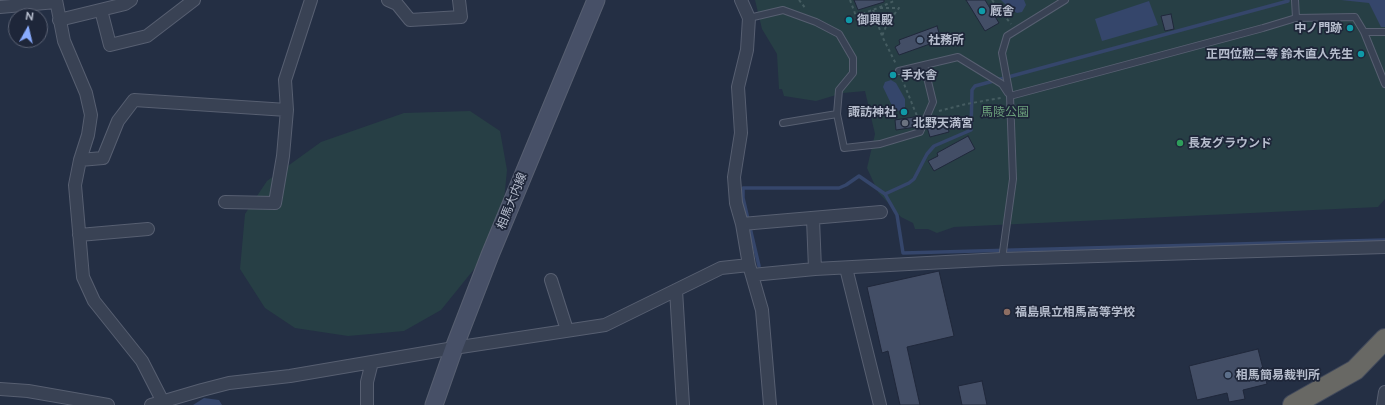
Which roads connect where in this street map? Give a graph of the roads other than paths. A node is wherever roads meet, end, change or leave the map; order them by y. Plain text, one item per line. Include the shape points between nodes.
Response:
1 (131, 0) edge
2 (194, 0) edge
3 (311, 0) edge
4 (388, 0) edge
5 (459, 0) edge
6 (596, 0) edge
7 (741, 0) edge
8 (1065, 0) edge
9 (1295, 0) edge
10 (56, 1) edge
11 (0, 7) edge
12 (101, 10) junction
13 (749, 18) junction
14 (1296, 18) junction
15 (59, 20) junction
16 (1364, 32) junction
17 (1385, 32) edge
18 (924, 65) junction
19 (899, 70) road end
20 (1385, 84) edge
21 (1010, 96) junction
22 (287, 110) junction
23 (837, 114) junction
24 (784, 123) dead end
25 (80, 160) junction
26 (225, 202) dead end
27 (881, 212) dead end
28 (813, 219) junction
29 (742, 224) junction
30 (148, 229) dead end
31 (79, 235) junction
32 (1385, 247) edge
33 (1002, 259) junction
34 (846, 268) junction
35 (815, 269) junction
36 (751, 270) junction
37 (551, 280) dead end
38 (676, 290) junction
39 (567, 330) junction
40 (1385, 339) edge
41 (454, 348) junction
42 (372, 362) junction
43 (0, 389) edge
44 (1385, 392) edge
45 (163, 402) junction
46 (108, 405) edge
47 (151, 405) edge
48 (367, 405) edge
49 (434, 405) edge
50 (683, 405) edge
51 (770, 405) edge
52 (880, 405) edge
53 (1294, 405) edge
54 (1382, 405) edge

1 - 12 street
2 - 12 street via 147,36 110,45
3 - 22 street via 285,80
4 - 5 street via 397,4 410,20 461,17
6 - 41 main road, 相馬大内線
7 - 13 street
8 - 21 lane via 1007,36 1002,53
9 - 14 lane
10 - 11 street
10 - 15 street
12 - 15 street
13 - 23 lane via 783,10 839,34 853,58 853,73 839,90
13 - 29 street via 747,50 738,87 741,133 734,177 736,203
14 - 16 lane via 1355,17
14 - 21 lane
15 - 25 street via 64,41 86,93 91,115
16 - 17 lane
16 - 20 lane
18 - 19 lane
18 - 21 lane via 958,57 1002,84
18 - 23 lane via 933,102 920,132 880,144 844,148
21 - 33 lane via 1013,179
22 - 25 street via 134,100 118,121 103,158
22 - 26 street via 275,203
23 - 24 lane
25 - 31 street via 76,185
27 - 28 street
28 - 29 street
28 - 35 street
29 - 36 street
30 - 31 street
31 - 45 street via 83,277 94,301 142,361
32 - 33 street
33 - 34 street
34 - 35 street
34 - 52 street
35 - 36 street
36 - 38 street via 722,268
36 - 51 street via 762,310
37 - 39 street
38 - 39 street via 605,324
38 - 50 street
39 - 41 street
40 - 53 highway via 1355,370
41 - 42 street
41 - 49 main road, 相馬大内線
42 - 45 street via 229,383
42 - 48 street via 367,382
43 - 46 street via 28,391
44 - 54 street
45 - 47 street

